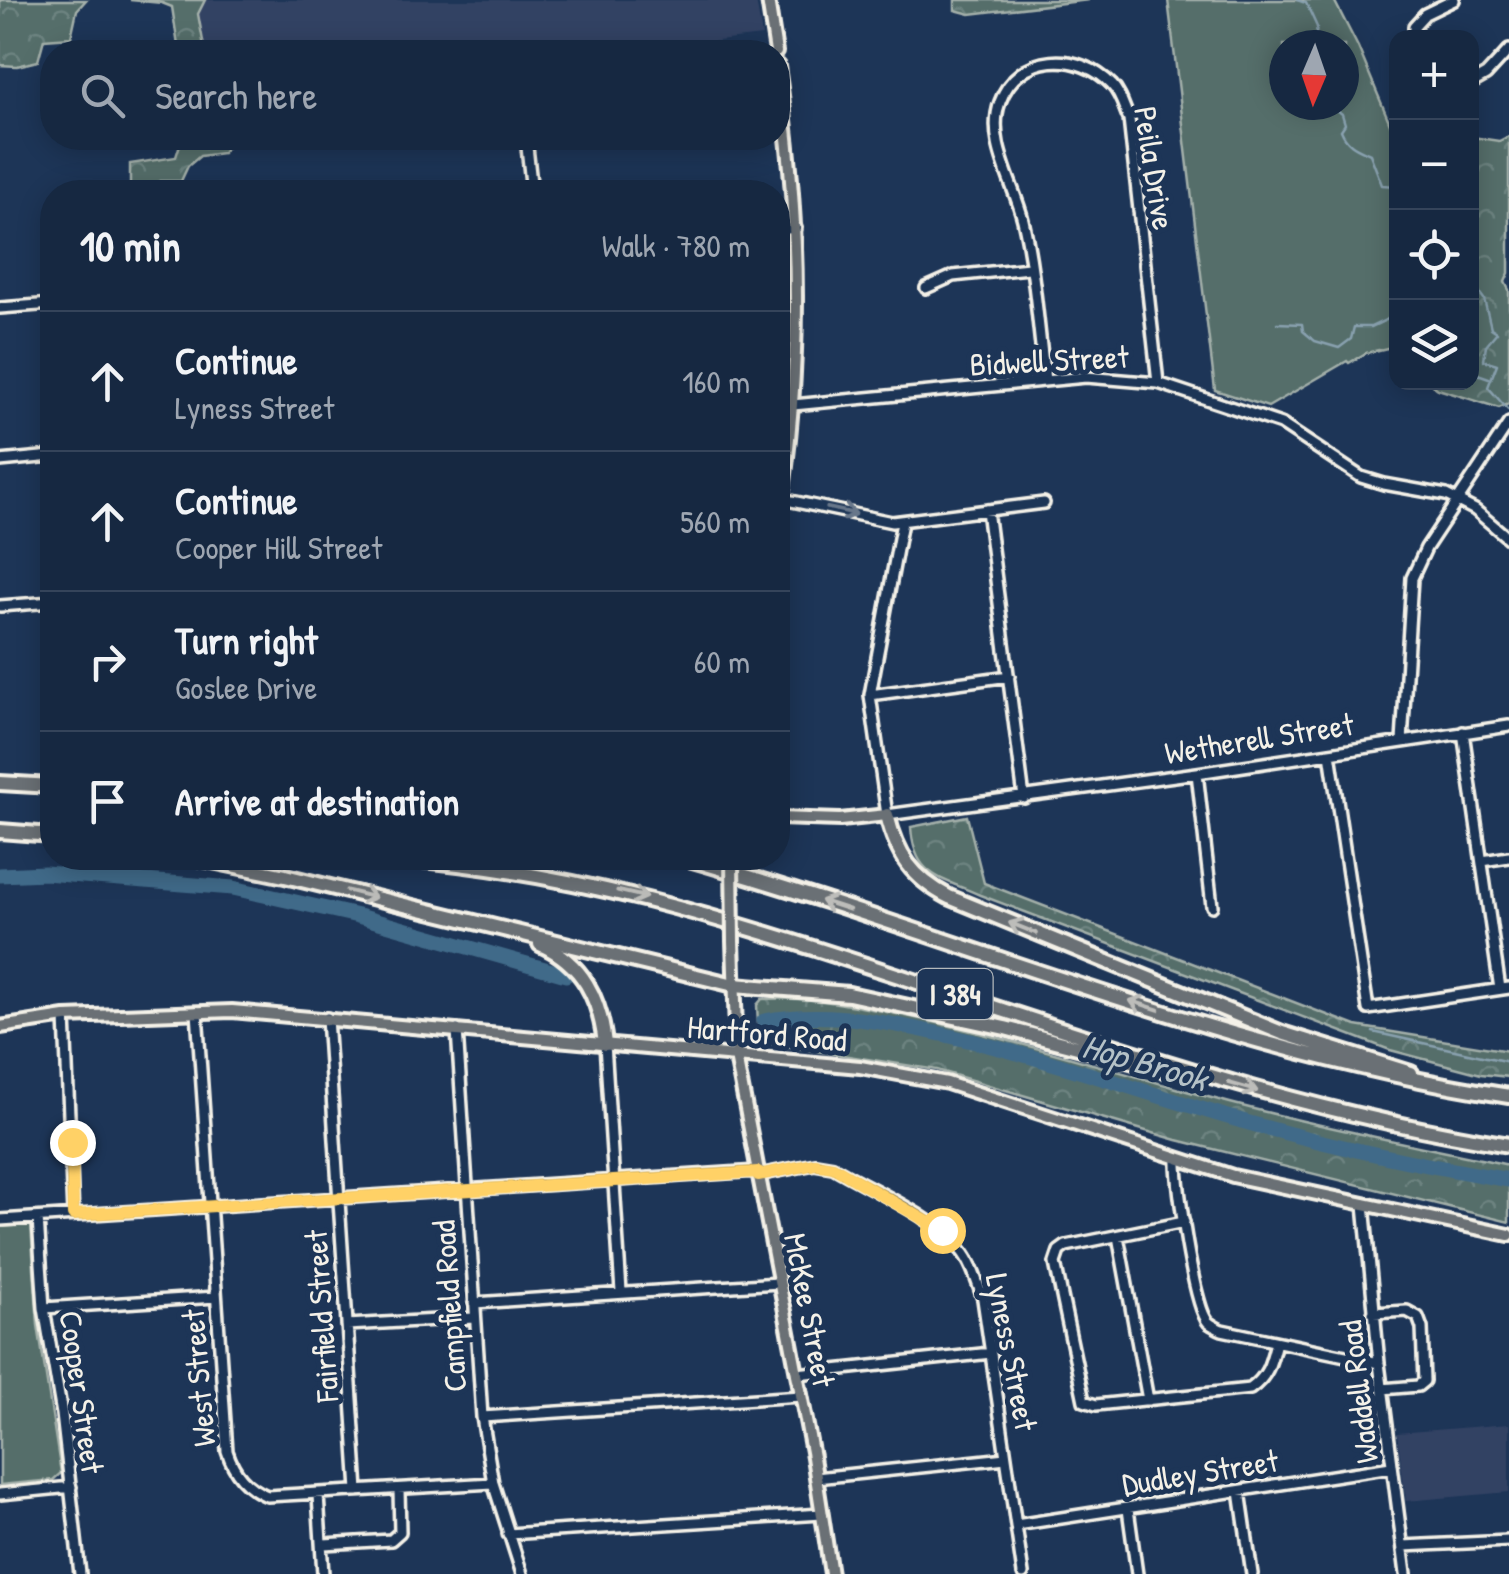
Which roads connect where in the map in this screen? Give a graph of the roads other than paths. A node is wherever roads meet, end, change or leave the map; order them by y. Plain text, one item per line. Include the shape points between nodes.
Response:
1 (768, 0) edge
2 (1454, 0) edge
3 (1414, 30) edge
4 (774, 40) edge
5 (1509, 50) edge
6 (1479, 79) edge
7 (527, 150) edge
8 (790, 150) edge
9 (531, 180) edge
10 (796, 228) junction
11 (790, 229) edge
12 (1029, 268) junction
13 (926, 288) dead end
14 (40, 305) edge
15 (0, 308) edge
16 (1045, 380) junction
17 (1158, 383) junction
18 (793, 404) junction
19 (1509, 423) edge
20 (790, 430) edge
21 (40, 457) edge
22 (0, 462) edge
23 (790, 501) edge
24 (1458, 501) junction
25 (1044, 502) dead end
26 (987, 510) junction
27 (902, 522) junction
28 (1509, 539) edge
29 (40, 603) edge
30 (0, 606) edge
31 (1009, 676) junction
32 (870, 695) junction
33 (1509, 726) edge
34 (1463, 732) junction
35 (1402, 742) junction
36 (1330, 753) junction
37 (1197, 773) junction
38 (0, 783) edge
39 (40, 785) edge
40 (1024, 798) junction
41 (887, 815) junction
42 (790, 818) edge
43 (0, 832) edge
44 (40, 834) edge
45 (1509, 857) edge
46 (1482, 860) junction
47 (250, 870) edge
48 (504, 870) edge
49 (723, 870) edge
50 (732, 870) edge
51 (1212, 906) dead end
52 (486, 924) junction
53 (734, 985) junction
54 (1505, 988) edge
55 (198, 1012) junction
56 (65, 1017) junction
57 (327, 1018) junction
58 (0, 1026) edge
59 (457, 1030) junction
60 (605, 1044) junction
61 (736, 1055) junction
62 (1195, 1072) junction
63 (1441, 1085) junction
64 (1509, 1096) edge
65 (1509, 1144) edge
66 (1177, 1160) junction
67 (758, 1173) junction
68 (614, 1180) junction
69 (466, 1190) junction
70 (338, 1198) junction
71 (1364, 1204) junction
72 (210, 1206) junction
73 (73, 1215) junction
74 (38, 1218) junction
75 (0, 1220) edge
76 (1184, 1222) junction
77 (1509, 1235) edge
78 (1118, 1236) junction
79 (779, 1283) junction
80 (621, 1292) junction
81 (216, 1298) junction
82 (474, 1303) junction
83 (44, 1308) junction
84 (1374, 1314) junction
85 (474, 1318) junction
86 (347, 1325) junction
87 (1276, 1342) junction
88 (991, 1353) junction
89 (1378, 1363) junction
90 (797, 1374) junction
91 (1382, 1389) junction
92 (801, 1396) junction
93 (1148, 1400) junction
94 (482, 1416) junction
95 (1006, 1458) junction
96 (1391, 1467) junction
97 (816, 1478) junction
98 (493, 1483) junction
99 (71, 1487) junction
100 (398, 1490) junction
101 (358, 1491) junction
102 (1240, 1492) junction
103 (0, 1494) edge
104 (318, 1495) junction
105 (1128, 1509) junction
106 (822, 1514) junction
107 (1016, 1525) junction
108 (508, 1534) junction
109 (1509, 1541) edge
110 (324, 1544) junction
111 (1403, 1546) junction
112 (80, 1574) edge
113 (323, 1574) edge
114 (522, 1574) edge
115 (831, 1574) edge
116 (1024, 1574) edge
117 (1137, 1574) edge
118 (1252, 1574) edge
119 (1406, 1574) edge

1 - 4 main road
2 - 3 street via 1425,14
5 - 6 street
7 - 9 street
8 - 10 main road
10 - 11 street
10 - 18 main road
12 - 13 street via 952,276
12 - 16 street, Peila Drive
12 - 17 street, Peila Drive via 1023,220 996,133 1000,102 1013,78 1062,58 1092,68 1116,88 1128,120
14 - 15 street
16 - 17 street, Bidwell Street
16 - 18 street, Bidwell Street
17 - 24 street, Bidwell Street via 1281,424 1361,477
18 - 20 main road
19 - 24 street, Wetherell Street
21 - 22 street
23 -> 27 street
24 - 28 street, Bidwell Street
24 - 35 street, Wetherell Street via 1412,578
25 - 26 street
26 - 27 street
26 - 31 street
27 - 32 street
29 - 30 street
31 - 32 street
31 - 40 street
32 - 41 street
33 - 34 street
34 - 35 street
34 - 46 street
35 - 36 street, Wetherell Street
36 - 37 street, Wetherell Street
36 - 54 street via 1368,1008
37 - 40 street, Wetherell Street
37 - 51 street
38 - 39 highway
40 - 41 street, Wetherell Street
41 - 42 main road, Wetherell Street
63 -> 41 highway via 1282,1033 949,897 907,867
43 - 44 highway
45 - 46 street
46 - 54 street
47 -> 52 highway
48 -> 62 highway, I 384 via 666,902
63 -> 49 highway, I 384 via 1254,1040
50 - 53 main road, McKee Street, bridge
52 - 53 highway
52 - 60 highway via 550,948 576,969 596,999
53 - 61 main road, McKee Street
53 - 62 highway via 849,994 1140,1065
55 - 56 main road, Hartford Road
55 - 57 main road, Hartford Road
55 - 72 street, West Street
56 - 58 main road, Hartford Road
56 - 73 street
57 - 59 main road, Hartford Road
57 - 70 street, Fairfield Street
59 - 60 main road, Hartford Road
59 - 69 street, Campfield Road
60 - 61 main road, Hartford Road
60 - 68 street
61 - 66 main road, Hartford Road via 946,1083
61 - 67 main road, McKee Street
62 -> 65 highway, I 384 via 1348,1115
63 - 64 highway, I 384
66 - 71 main road, Hartford Road
66 - 76 street
67 - 68 street, Lyness Street
67 - 79 main road, McKee Street
67 - 88 street, Lyness Street via 833,1167 942,1230 974,1272
68 - 69 street, Lyness Street
68 - 80 street
69 - 70 street, Lyness Street
69 - 82 street, Campfield Road
70 - 72 street, Lyness Street
70 - 86 street, Fairfield Street
71 - 77 main road, Hartford Road
71 - 84 street, Waddell Road
72 - 73 street, Lyness Street
72 - 81 street, West Street
73 - 74 street, Lyness Street
74 - 75 street, Lyness Street
74 - 83 street, Cooper Street
76 - 78 street
76 - 87 street via 1209,1323
78 - 93 street
78 - 93 street via 1066,1246 1055,1262 1058,1281 1084,1400
79 - 80 street
79 - 90 main road, McKee Street
80 - 82 street
81 - 83 street
81 - 104 street, West Street via 232,1465 267,1496
82 - 85 street, Campfield Road
83 - 99 street, Cooper Street
84 - 89 street, Waddell Road
84 - 91 street via 1407,1312 1418,1316 1422,1328 1424,1382
85 - 86 street
85 - 94 street, Campfield Road
86 - 101 street, Fairfield Street
87 - 89 street
87 - 93 street via 1268,1371 1250,1389
88 - 90 street
88 - 95 street, Lyness Street
89 - 91 street, Waddell Road
90 - 92 main road, McKee Street
91 - 96 street, Waddell Road
92 - 94 street
92 - 97 main road, McKee Street
94 - 98 street, Campfield Road
95 - 97 street
95 - 107 street, Lyness Street
96 - 102 street, Dudley Street
96 - 111 street, Waddell Road
97 - 106 main road, McKee Street
98 - 100 street, West Street
98 - 108 street, Campfield Road
99 - 103 street
99 - 112 street, Cooper Street
100 - 101 street, West Street
100 - 110 street via 400,1532 391,1540
101 - 104 street, West Street
102 - 105 street, Dudley Street
102 - 118 street
104 - 110 street
105 - 107 street, Dudley Street
105 - 117 street
106 - 108 street
106 - 115 main road, McKee Street
107 - 116 street, Lyness Street
108 - 114 street, Campfield Road
109 - 111 street
110 - 113 street
111 - 119 street, Waddell Road

